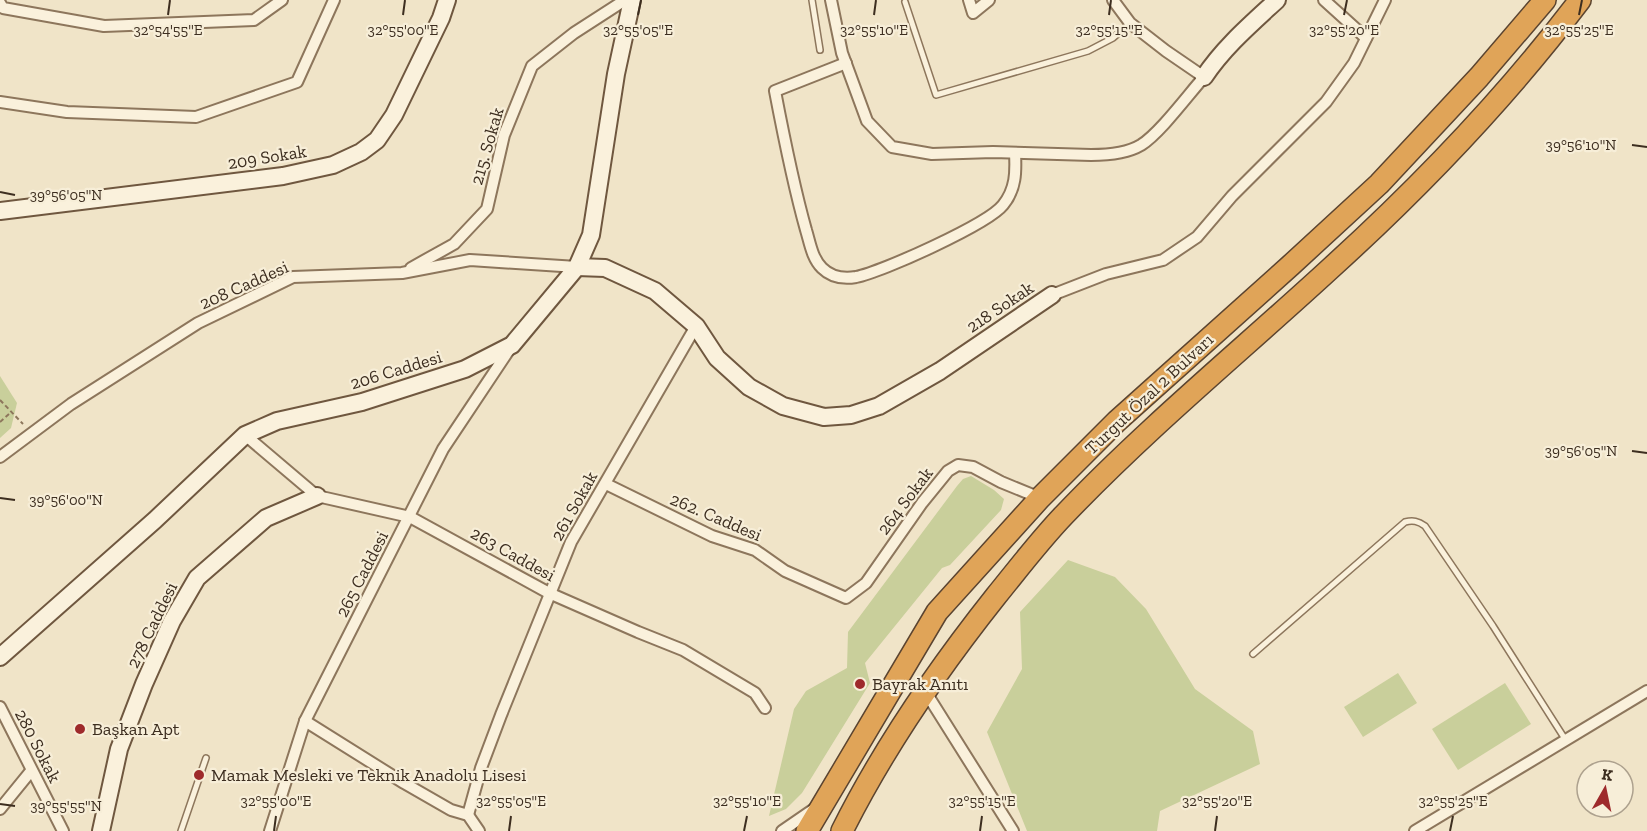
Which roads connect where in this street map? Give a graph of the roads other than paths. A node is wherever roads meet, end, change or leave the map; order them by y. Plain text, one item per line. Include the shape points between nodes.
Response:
1 (282, 0) edge
2 (334, 0) edge
3 (447, 0) edge
4 (625, 0) edge
5 (632, 0) edge
6 (812, 0) edge
7 (831, 0) edge
8 (969, 0) edge
9 (989, 0) edge
10 (1113, 0) edge
11 (1277, 0) edge
12 (1324, 0) edge
13 (1385, 0) edge
14 (1545, 0) edge
15 (1580, 0) edge
16 (905, 2) dead end
17 (0, 3) edge
18 (1130, 23) junction
19 (1366, 38) junction
20 (820, 50) dead end
21 (846, 63) junction
22 (1204, 77) junction
23 (0, 102) edge
24 (1015, 153) junction
25 (0, 211) edge
26 (577, 267) junction
27 (402, 273) junction
28 (1052, 295) joint
29 (696, 326) junction
30 (512, 345) junction
31 (245, 435) junction
32 (0, 457) edge
33 (606, 484) junction
34 (317, 496) junction
35 (1040, 498) junction
36 (410, 517) junction
37 (549, 593) junction
38 (846, 598) joint
39 (1253, 654) dead end
40 (0, 657) edge
41 (925, 691) junction
42 (1647, 691) edge
43 (0, 707) edge
44 (765, 708) dead end
45 (305, 721) junction
46 (1564, 739) junction
47 (206, 758) dead end
48 (31, 771) junction
49 (824, 802) junction
50 (0, 809) edge
51 (468, 815) junction
52 (63, 831) edge
53 (101, 831) edge
54 (181, 831) edge
55 (270, 831) edge
56 (479, 831) edge
57 (782, 831) edge
58 (807, 831) edge
59 (842, 831) edge
60 (1013, 831) edge
61 (1415, 831) edge

1 - 17 street via 254,20 104,26 3,8
2 - 23 street via 297,82 196,117 67,112
3 - 25 street, 209 Sokak via 394,115 377,140 361,152 333,165 283,176
4 - 27 street, 215. Sokak via 532,66 504,135 487,209 454,244
5 - 26 street, 206 Caddesi via 616,74 591,235
6 - 20 lane
7 - 21 street
8 - 9 street via 974,13
10 - 18 street
11 - 22 street via 1233,40
12 - 19 street
13 - 19 street, 218 Sokak
14 - 35 highway, Turgut Özal 2 Bulvarı via 1379,184 1117,421
15 - 41 highway, Turgut Özal 2 Bulvarı via 1451,151 1335,265 1063,516 968,631
16 - 18 lane via 936,95 1088,51 1113,38
18 - 22 street
19 - 28 street, 218 Sokak via 1354,63 1326,102 1232,196 1197,237 1162,260 1106,274
21 - 24 street via 867,121 892,147 932,154
21 - 24 street via 775,92 795,191 814,257 831,274 856,277 920,252 987,218 1010,195 1015,182
22 - 24 street via 1140,146 1107,155
26 - 27 street, 208 Caddesi via 470,260
26 - 29 street, 218 Sokak via 605,268 655,291
26 - 30 street, 206 Caddesi
27 - 32 street, 208 Caddesi via 293,277 198,324 71,404
28 - 29 street, 218 Sokak via 940,371 879,405 851,415 824,417 783,406 750,387 717,358
29 - 33 street, 261 Sokak
30 - 31 street, 206 Caddesi via 465,369 363,402 277,422
30 - 36 street, 265 Caddesi via 443,449
31 - 34 street, 263 Caddesi
31 - 40 street, 206 Caddesi
33 - 37 street, 261 Sokak via 571,542
33 - 38 street, 262. Caddesi via 712,536 755,550 786,571
34 - 36 street, 263 Caddesi
34 - 53 street, 278 Caddesi via 266,518 197,578 172,621 124,738
35 - 38 street, 264 Sokak via 973,467 958,465 948,471 922,503 866,583
35 - 49 highway, Turgut Özal 2 Bulvarı via 937,612
36 - 37 street, 263 Caddesi
36 - 45 street, 265 Caddesi
37 - 44 street, 263 Caddesi via 683,650 755,693
37 - 51 street, 261 Sokak via 481,768
39 - 46 lane via 1405,522 1420,522 1493,626
41 - 59 highway, Turgut Özal 2 Bulvarı
41 - 60 street
42 - 46 street
43 - 48 street, 280 Sokak
45 - 51 street via 422,794
45 - 55 street, 265 Caddesi
46 - 61 street
47 - 54 lane
48 - 50 street
48 - 52 street, 280 Sokak
49 - 57 street
49 - 58 highway, Turgut Özal 2 Bulvarı
51 - 56 street

